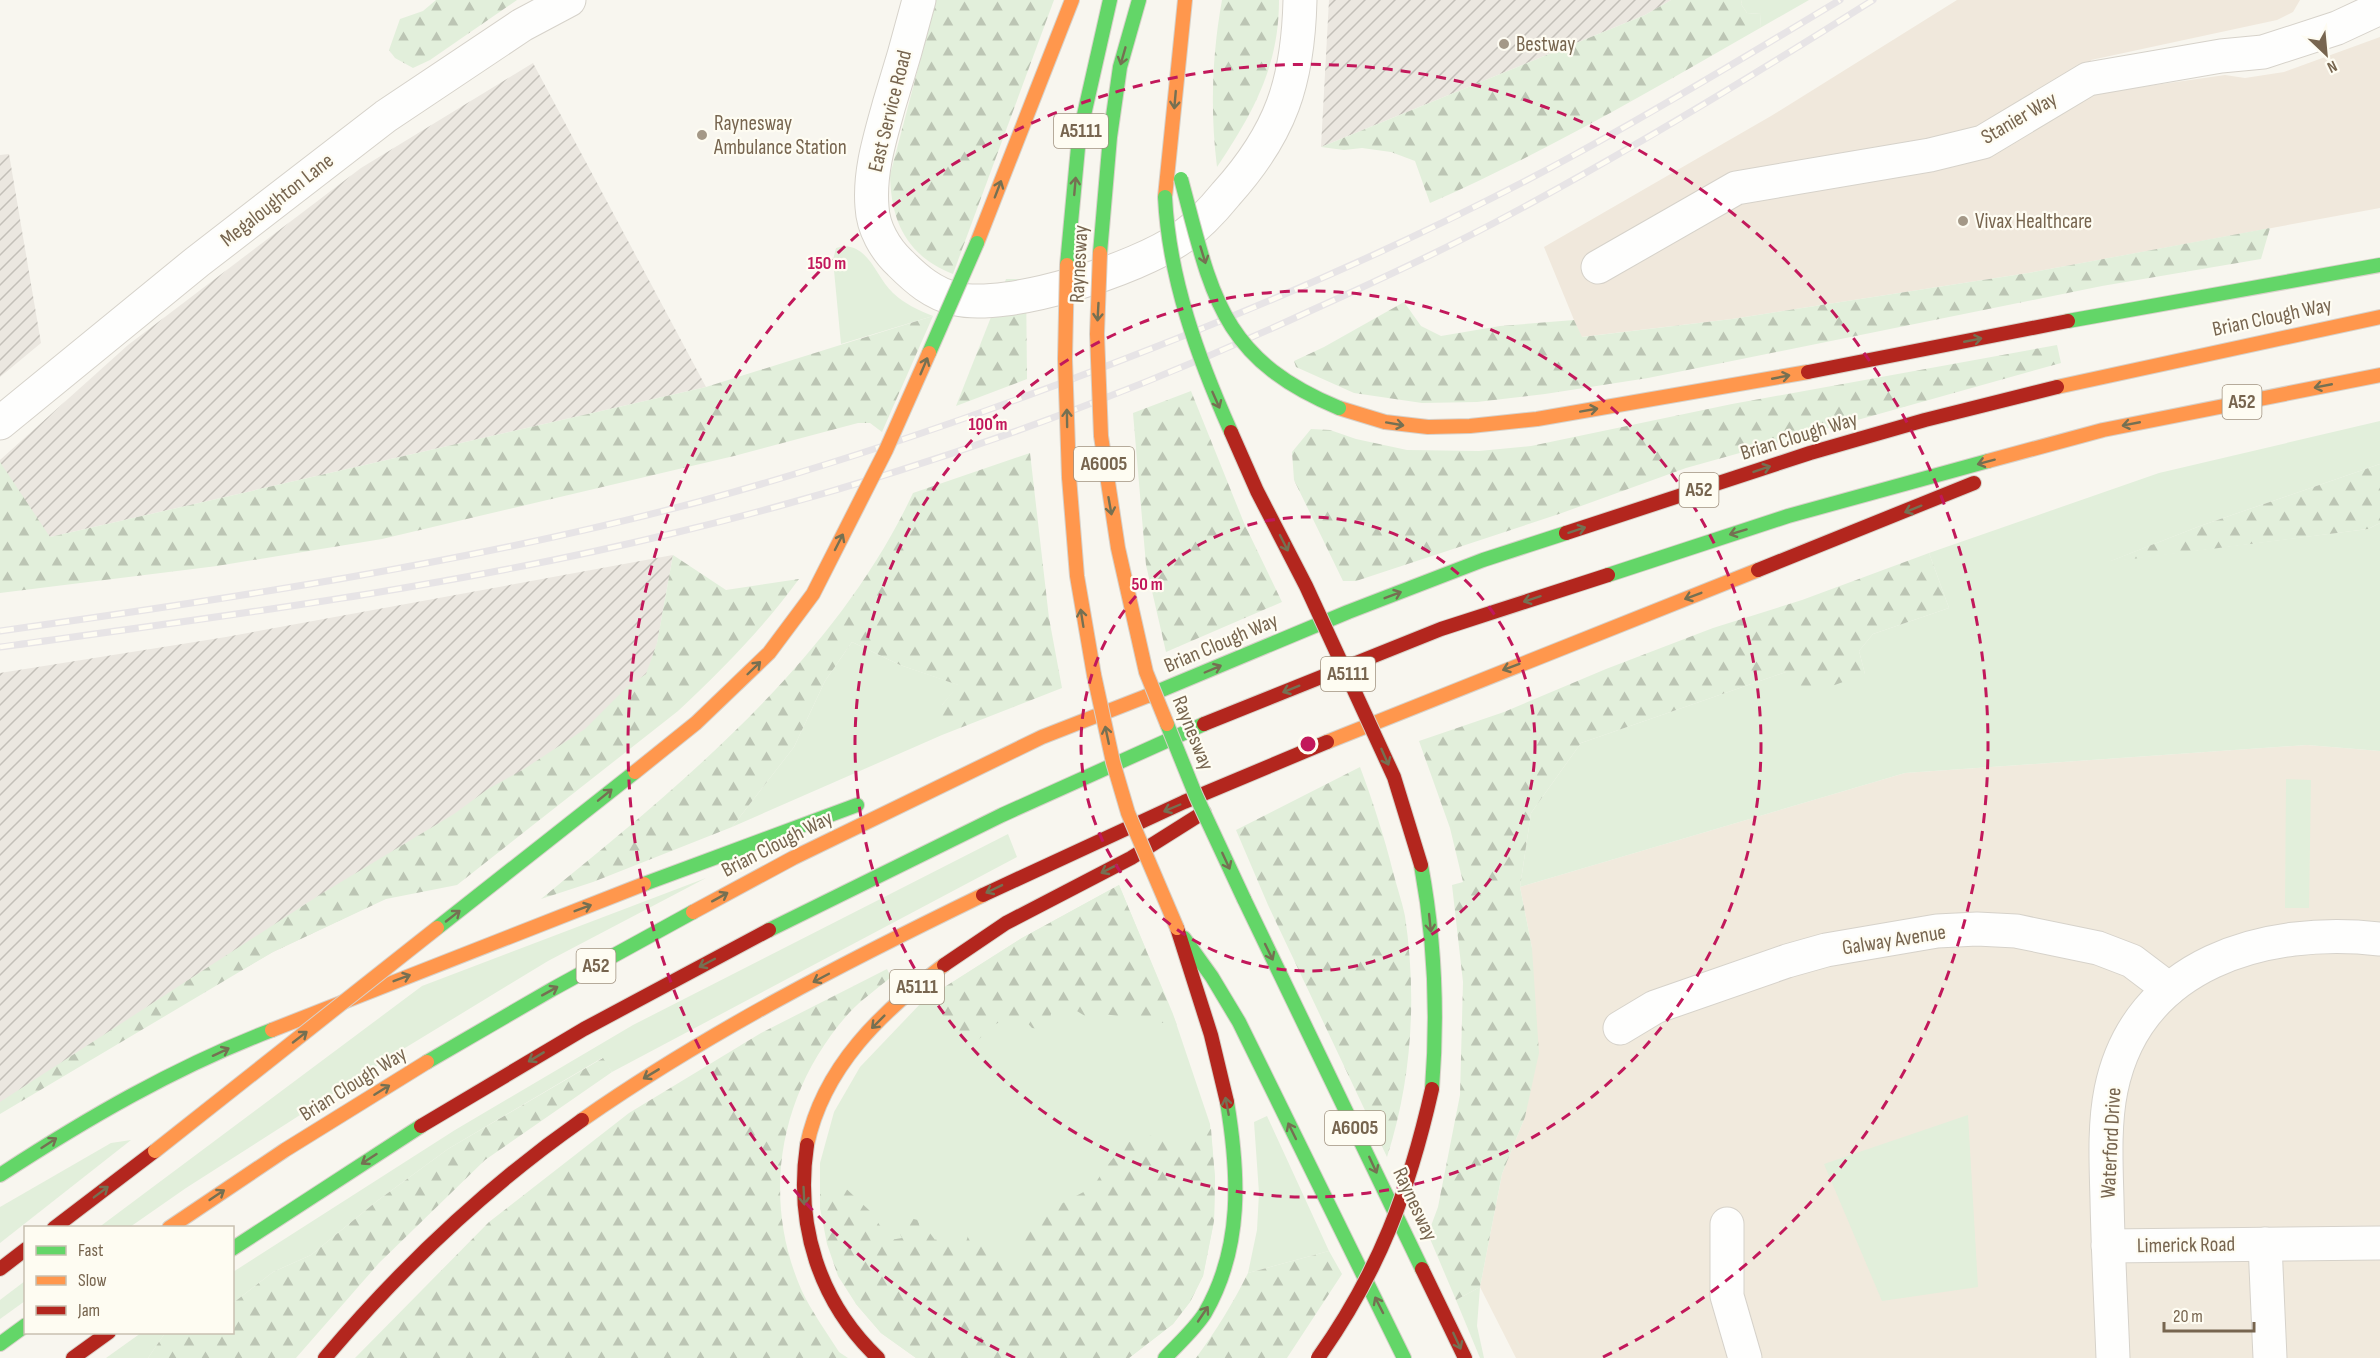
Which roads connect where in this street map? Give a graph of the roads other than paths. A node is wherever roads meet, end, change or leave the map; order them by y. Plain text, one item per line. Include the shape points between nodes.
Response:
1 (568, 0) edge
2 (919, 0) edge
3 (1072, 0) edge
4 (1110, 0) edge
5 (1139, 0) edge
6 (1185, 0) edge
7 (1300, 0) edge
8 (2380, 8) edge
9 (1172, 135) junction
10 (2380, 265) edge
11 (1086, 266) junction
12 (1598, 267) dead end
13 (2380, 317) edge
14 (2380, 375) edge
15 (0, 423) edge
16 (2103, 430) junction
17 (2006, 470) dead end
18 (1984, 479) dead end
19 (1042, 737) junction
20 (1284, 761) junction
21 (908, 786) dead end
22 (875, 799) dead end
23 (1177, 928) junction
24 (2380, 939) edge
25 (2169, 989) junction
26 (1620, 1028) dead end
27 (0, 1175) edge
28 (1727, 1224) dead end
29 (55, 1226) edge
30 (171, 1226) edge
31 (2380, 1243) edge
32 (2265, 1244) junction
33 (2108, 1246) junction
34 (234, 1248) edge
35 (24, 1251) edge
36 (0, 1269) edge
37 (24, 1326) edge
38 (106, 1334) edge
39 (0, 1344) edge
40 (73, 1358) edge
41 (325, 1358) edge
42 (878, 1358) edge
43 (1165, 1358) edge
44 (1318, 1358) edge
45 (1404, 1358) edge
46 (1465, 1358) edge
47 (1745, 1358) edge
48 (2113, 1358) edge
49 (2270, 1358) edge

1 - 15 street, Megaloughton Lane via 522,25 386,116 197,262
2 - 11 street, East Service Road via 872,176 872,208 885,245 926,287 958,300 995,300
29 -> 3 main road, bridge via 696,723 770,653 813,594 907,405 977,243
11 -> 4 main road, Raynesway / A5111 via 1079,137
5 -> 11 main road, Raynesway / A6005 via 1118,78
6 -> 9 main road, A5111
7 - 11 street, East Service Road via 1295,69 1263,149 1207,217 1181,238 1142,260
8 - 12 street, Stanier Way via 2337,28 2263,52 2088,79 1983,142 1930,155 1736,188
9 -> 10 main road, A5111, bridge via 1181,179 1221,309 1242,344 1304,393 1385,422 1428,427 1537,419 1779,378
9 -> 44 main road, A5111, bridge via 1166,219 1185,311 1204,372 1394,777 1421,865 1436,970 1437,1035 1422,1138 1377,1265
23 -> 11 main road, Raynesway / A5111, bridge via 1128,811 1082,617 1072,540 1065,359
11 -> 46 main road, Raynesway / A6005, bridge via 1096,334 1101,436 1118,548 1146,672 1196,796
19 -> 13 main road, Brian Clough Way / A52 via 1483,560 1810,453 2088,379
14 -> 16 main road, A52
16 - 17 main road
16 -> 34 main road, A52 via 1788,516 1644,562 1441,629 1207,723 1002,815 795,916 584,1029 396,1141
18 -> 20 main road
19 - 21 main road
30 -> 19 main road, Brian Clough Way / A52 via 285,1150 551,990 793,858
20 -> 41 main road via 997,887 747,1017 639,1082 571,1128 465,1215 389,1284
20 -> 42 main road, A5111 via 1131,858 1007,923 948,961 867,1033 834,1076 809,1132 804,1165 806,1224 820,1272 844,1323
27 -> 22 main road via 79,1124 150,1085 255,1036
43 -> 23 main road, A5111 via 1177,1348 1215,1294 1232,1251 1237,1207 1233,1138 1224,1089 1206,1016
45 -> 23 main road, Raynesway / A6005 via 1239,1022
24 - 25 street, Waterford Drive via 2306,936 2245,948 2196,969
25 - 26 street, Galway Avenue via 2132,961 2098,948 2016,931 1937,931 1826,950 1787,961 1655,1007
25 - 33 street, Waterford Drive via 2135,1028 2111,1090 2106,1166
28 - 47 street via 1726,1296
31 - 32 street, Limerick Road
32 - 33 street, Limerick Road
32 - 49 street, Limerick Road
33 - 48 street, Waterford Drive
35 - 36 main road
37 - 39 main road
38 - 40 main road

